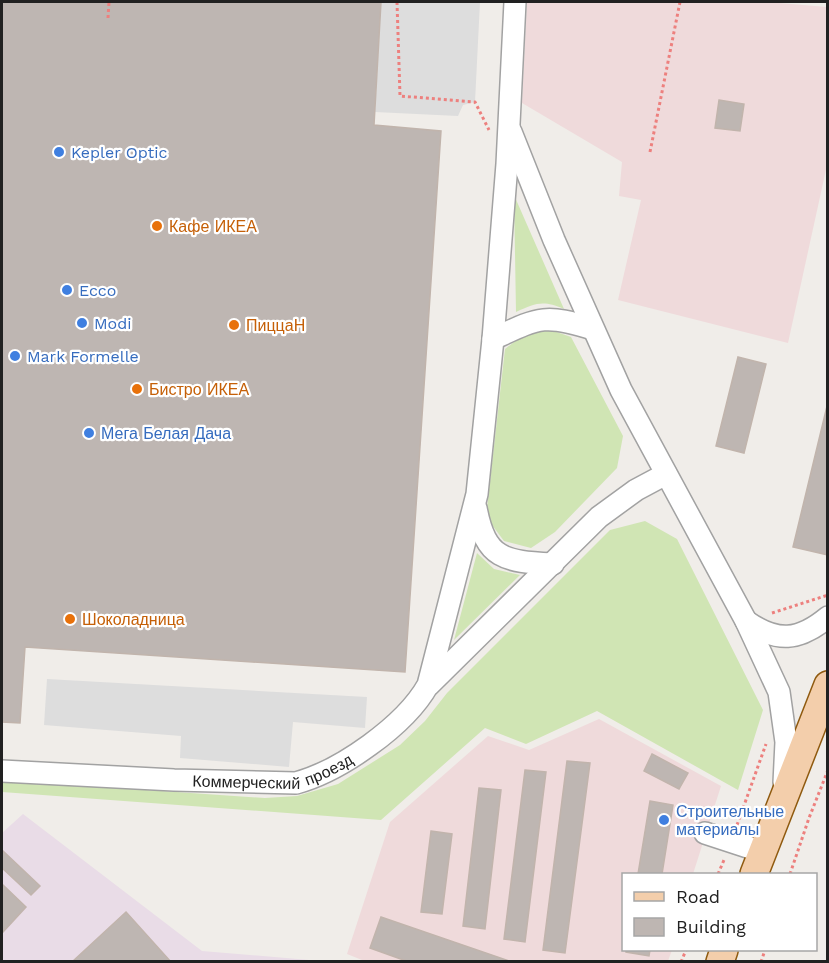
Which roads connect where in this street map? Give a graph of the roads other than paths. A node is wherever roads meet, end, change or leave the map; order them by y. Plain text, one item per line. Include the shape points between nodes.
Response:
1 (515, 2) edge
2 (509, 126) junction
3 (593, 329) junction
4 (493, 339) junction
5 (666, 474) junction
6 (475, 504) junction
7 (553, 564) junction
8 (828, 617) edge
9 (756, 618) junction
10 (428, 685) junction
11 (828, 685) edge
12 (2, 771) edge
13 (778, 813) junction
14 (705, 833) dead end
15 (759, 863) edge

1 - 2 street
2 - 3 street
2 - 4 street
3 - 4 street via 563,319 542,319 521,324
3 - 5 street
4 - 6 street
5 - 7 street via 599,517
5 - 9 street
6 - 7 street via 480,530 495,552 510,560
6 - 10 street, Коммерческий проезд
7 - 10 street
8 - 9 street via 810,631 780,637 758,629
9 - 13 street via 779,692 786,742 786,773
10 - 12 street, Коммерческий проезд via 406,712 365,749 315,778 296,783
11 - 13 main road
13 - 15 main road
14 - 15 street via 731,841

